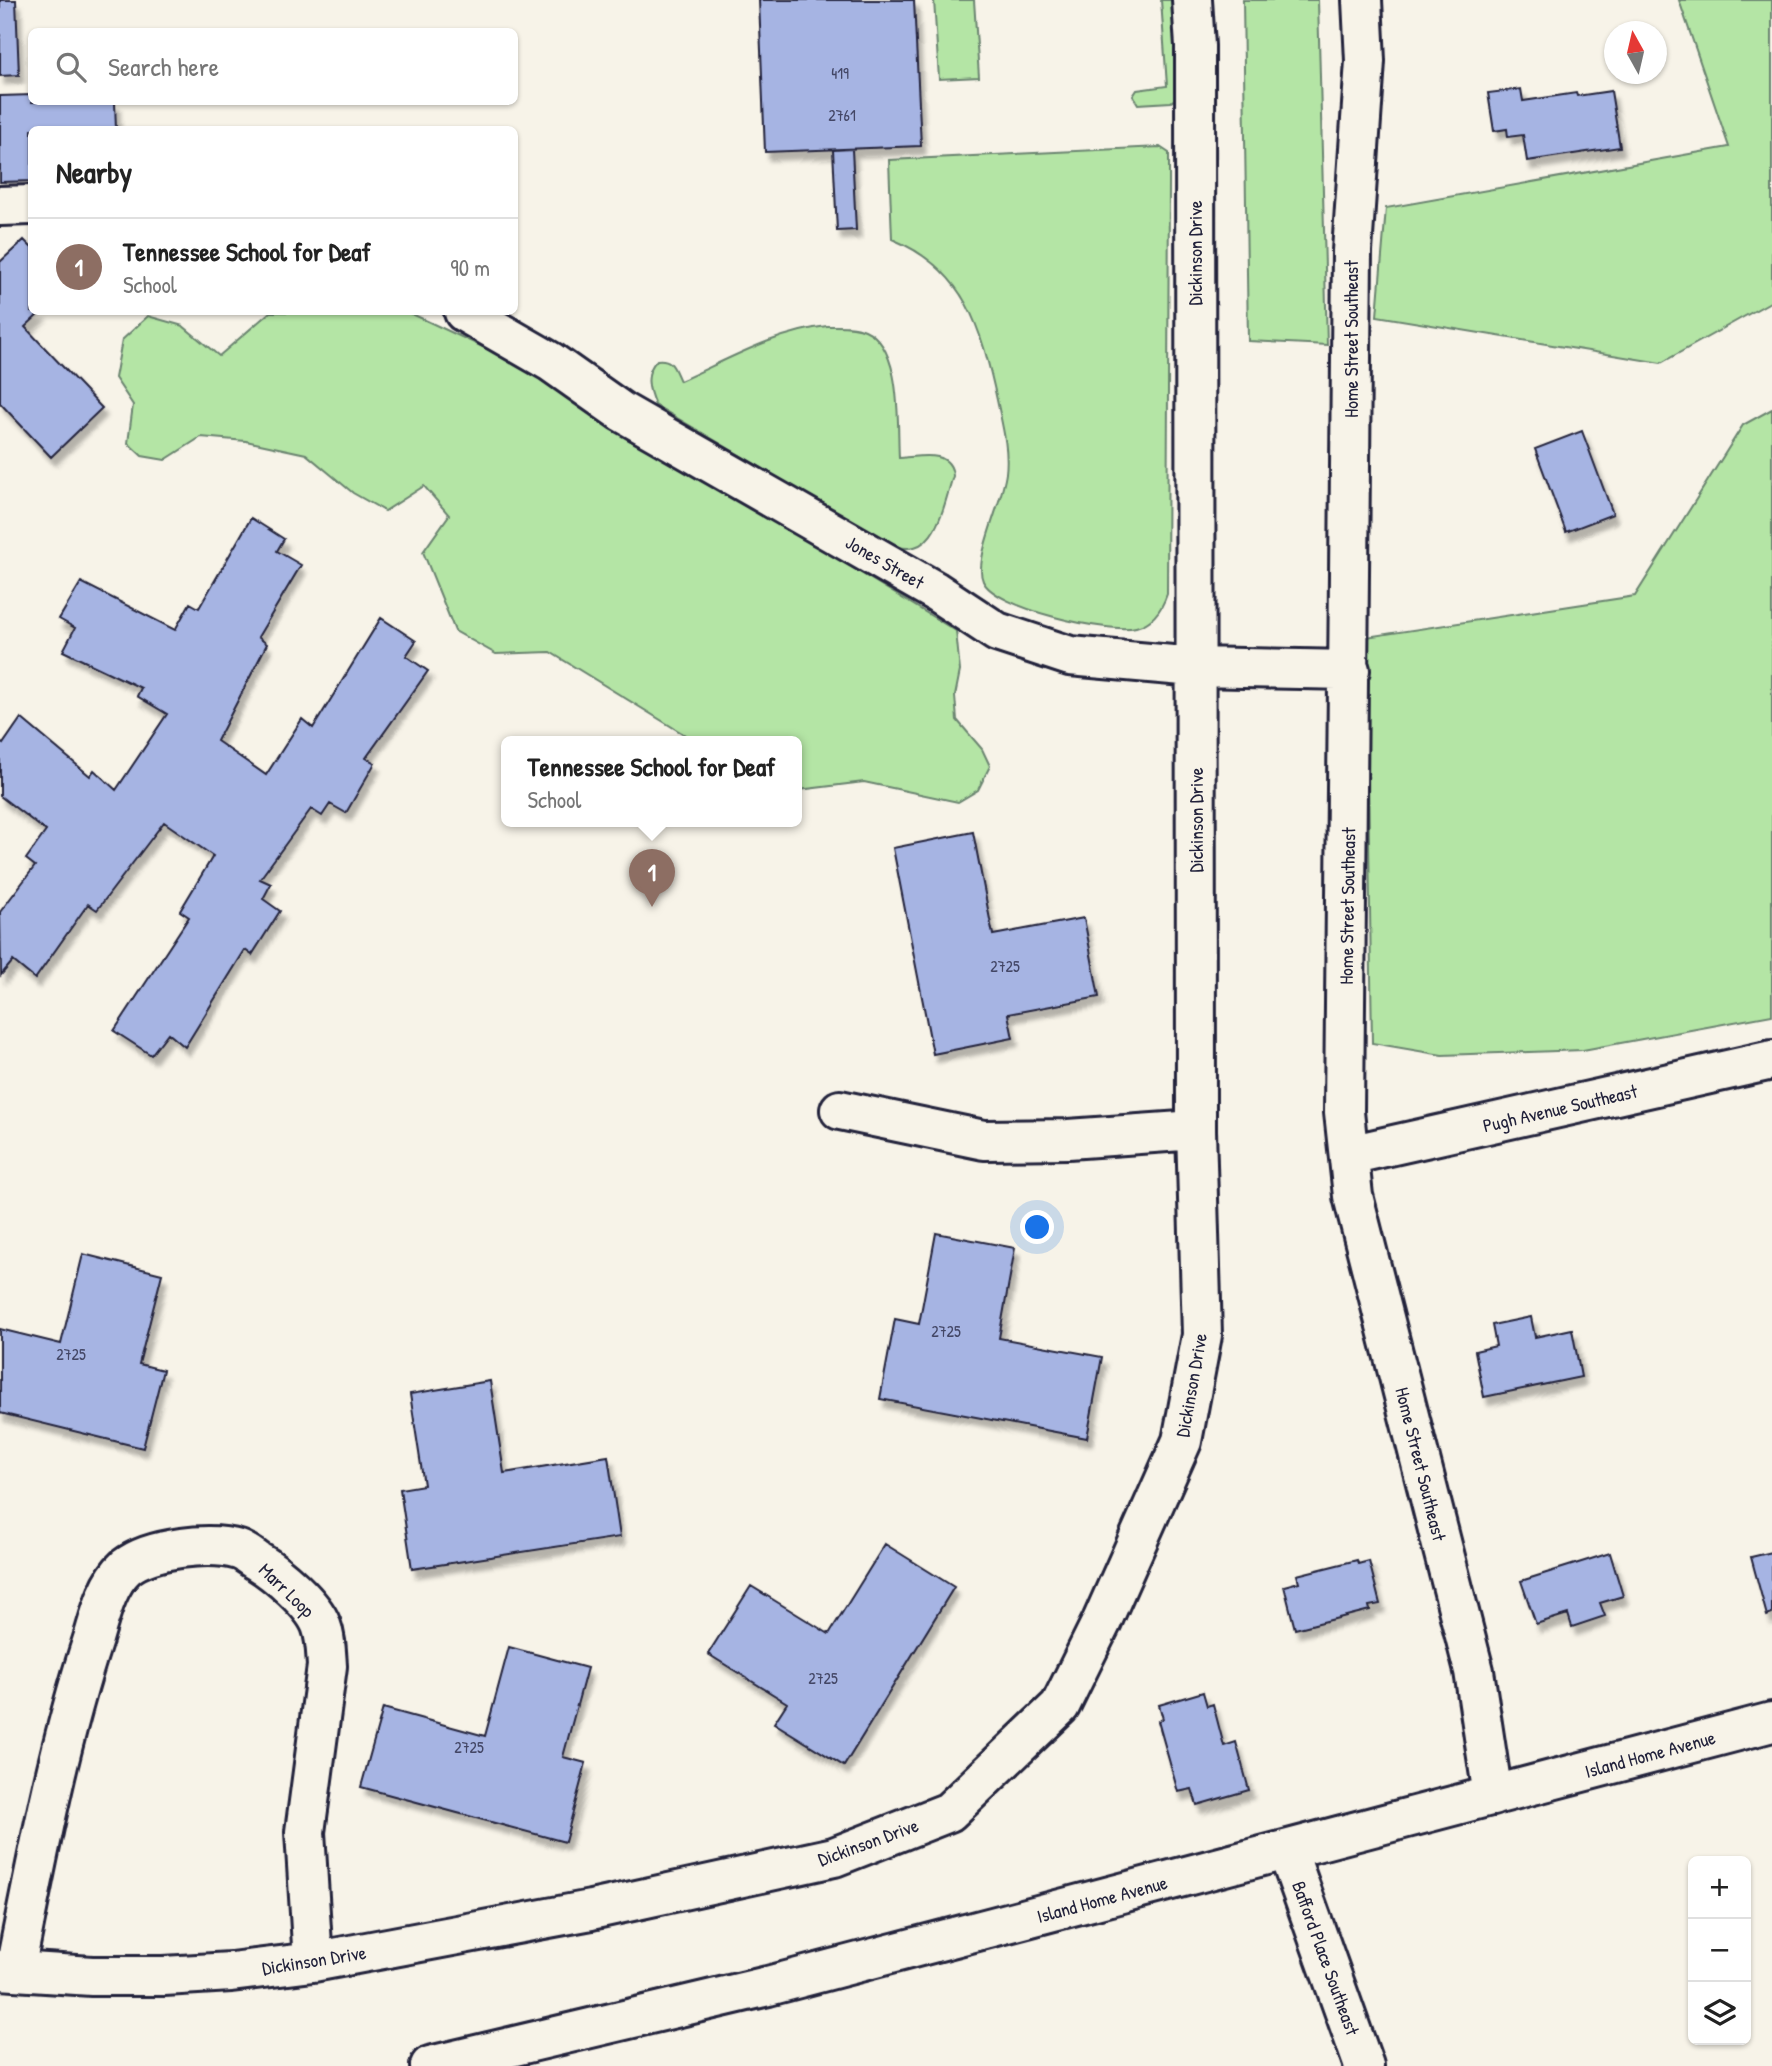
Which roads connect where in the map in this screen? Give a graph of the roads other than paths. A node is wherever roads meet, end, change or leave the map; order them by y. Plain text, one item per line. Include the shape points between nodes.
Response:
1 (1192, 0) edge
2 (1362, 0) edge
3 (28, 205) edge
4 (0, 206) edge
5 (469, 315) edge
6 (1195, 667) junction
7 (1350, 670) junction
8 (1772, 1060) edge
9 (840, 1111) dead end
10 (1196, 1130) junction
11 (1349, 1155) junction
12 (1772, 1722) edge
13 (1493, 1796) junction
14 (1287, 1850) junction
15 (313, 1962) junction
16 (8, 1970) edge
17 (430, 2066) edge
18 (1364, 2066) edge

1 - 6 street, Dickinson Drive
2 - 7 street, Home Street Southeast via 1365,61 1352,251
3 - 4 street
5 - 6 street, Jones Street via 551,362 622,412 923,584 997,632 1070,656
6 - 7 street, Jones Street
6 - 10 street, Dickinson Drive
7 - 11 street, Home Street Southeast via 1344,1112
8 - 11 street, Pugh Avenue Southeast
9 - 10 street via 984,1140
10 - 15 street, Dickinson Drive via 1202,1335 1182,1441 1060,1706 949,1812 834,1857 591,1910
11 - 13 street, Home Street Southeast via 1353,1196 1474,1671
12 - 13 street, Island Home Avenue
13 - 14 street, Island Home Avenue
14 - 17 street, Island Home Avenue via 768,1986
14 - 18 street, Bafford Place Southeast
15 - 16 street, Dickinson Drive via 164,1976
15 - 16 street, Marr Loop via 305,1832 327,1667 326,1642 320,1622 306,1604 262,1564 239,1550 197,1546 154,1552 126,1568 111,1588 80,1678

